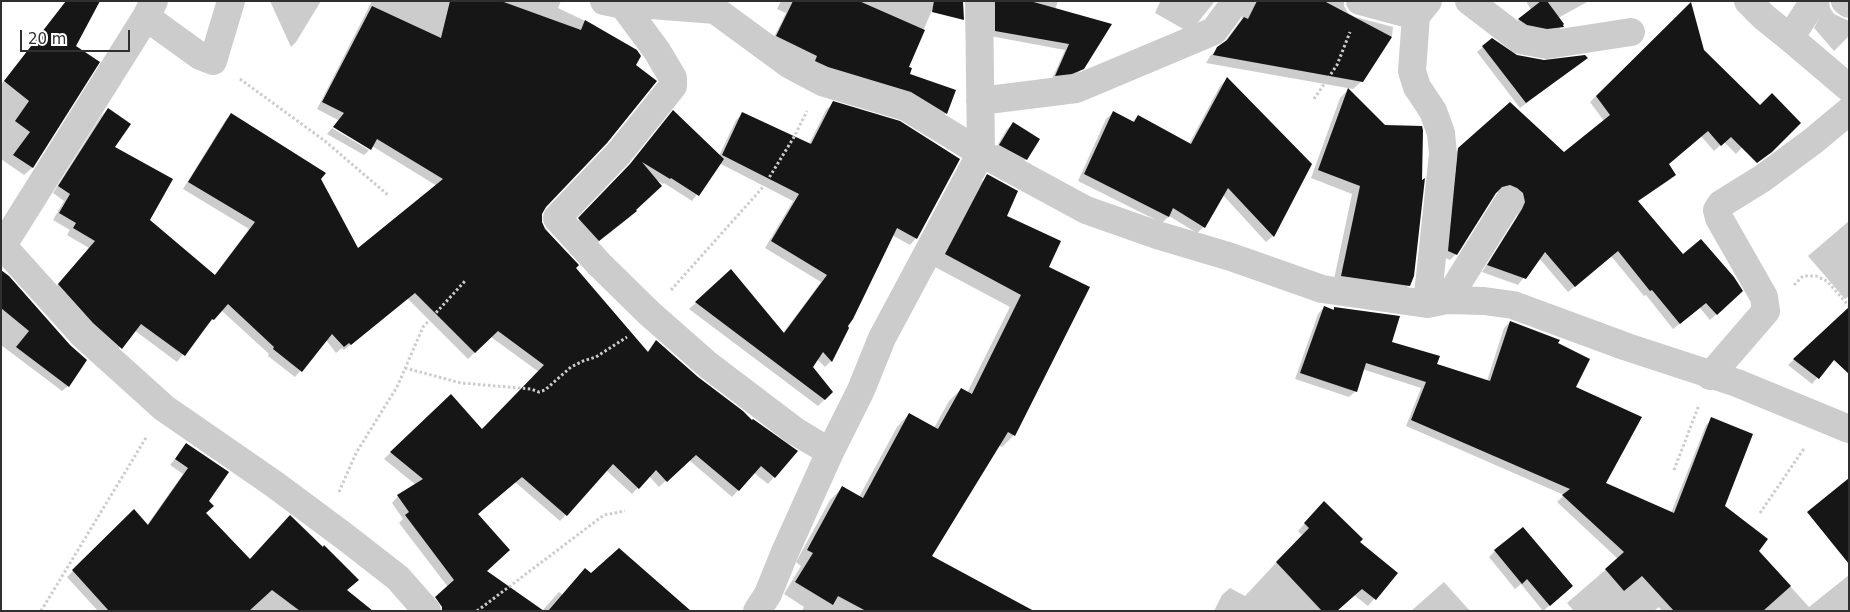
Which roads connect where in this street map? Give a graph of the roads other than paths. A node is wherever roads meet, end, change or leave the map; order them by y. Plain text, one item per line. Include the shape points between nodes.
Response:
1 (231, 1) edge
2 (979, 1) edge
3 (1236, 1) edge
4 (1468, 1) edge
5 (1748, 1) edge
6 (1814, 1) edge
7 (1845, 1) edge
8 (1361, 2) edge
9 (614, 3) edge
10 (1849, 4) edge
11 (150, 9) edge
12 (1422, 9) edge
13 (1631, 32) dead end
14 (1790, 38) junction
15 (1849, 88) edge
16 (980, 101) junction
17 (1849, 112) edge
18 (981, 153) junction
19 (1509, 201) dead end
20 (2, 244) edge
21 (1437, 302) junction
22 (1710, 376) junction
23 (1849, 429) edge
24 (830, 452) junction
25 (427, 611) edge
26 (757, 611) edge

1 - 11 street via 213,61 200,56
2 - 16 street
3 - 16 street via 1214,32 1076,89
4 - 13 street via 1520,40 1547,45
5 - 14 street
6 - 14 street
7 - 10 street
8 - 12 street
9 - 18 street via 715,10 790,65 822,82 906,107
9 - 24 street via 657,51 673,78 673,86 619,153 557,218 599,264 708,365 796,431
11 - 20 street
12 - 21 street via 1412,71 1417,87 1436,118 1443,154
14 - 15 street
16 - 18 street
17 - 22 street via 1717,210 1764,297 1766,311
18 - 21 street via 1086,210 1322,289
18 - 24 street via 882,338
19 - 21 street
20 - 25 street via 82,334 164,408 274,484 398,578
21 - 22 street via 1484,301 1513,305
22 - 23 street via 1737,383
24 - 26 street via 768,594

